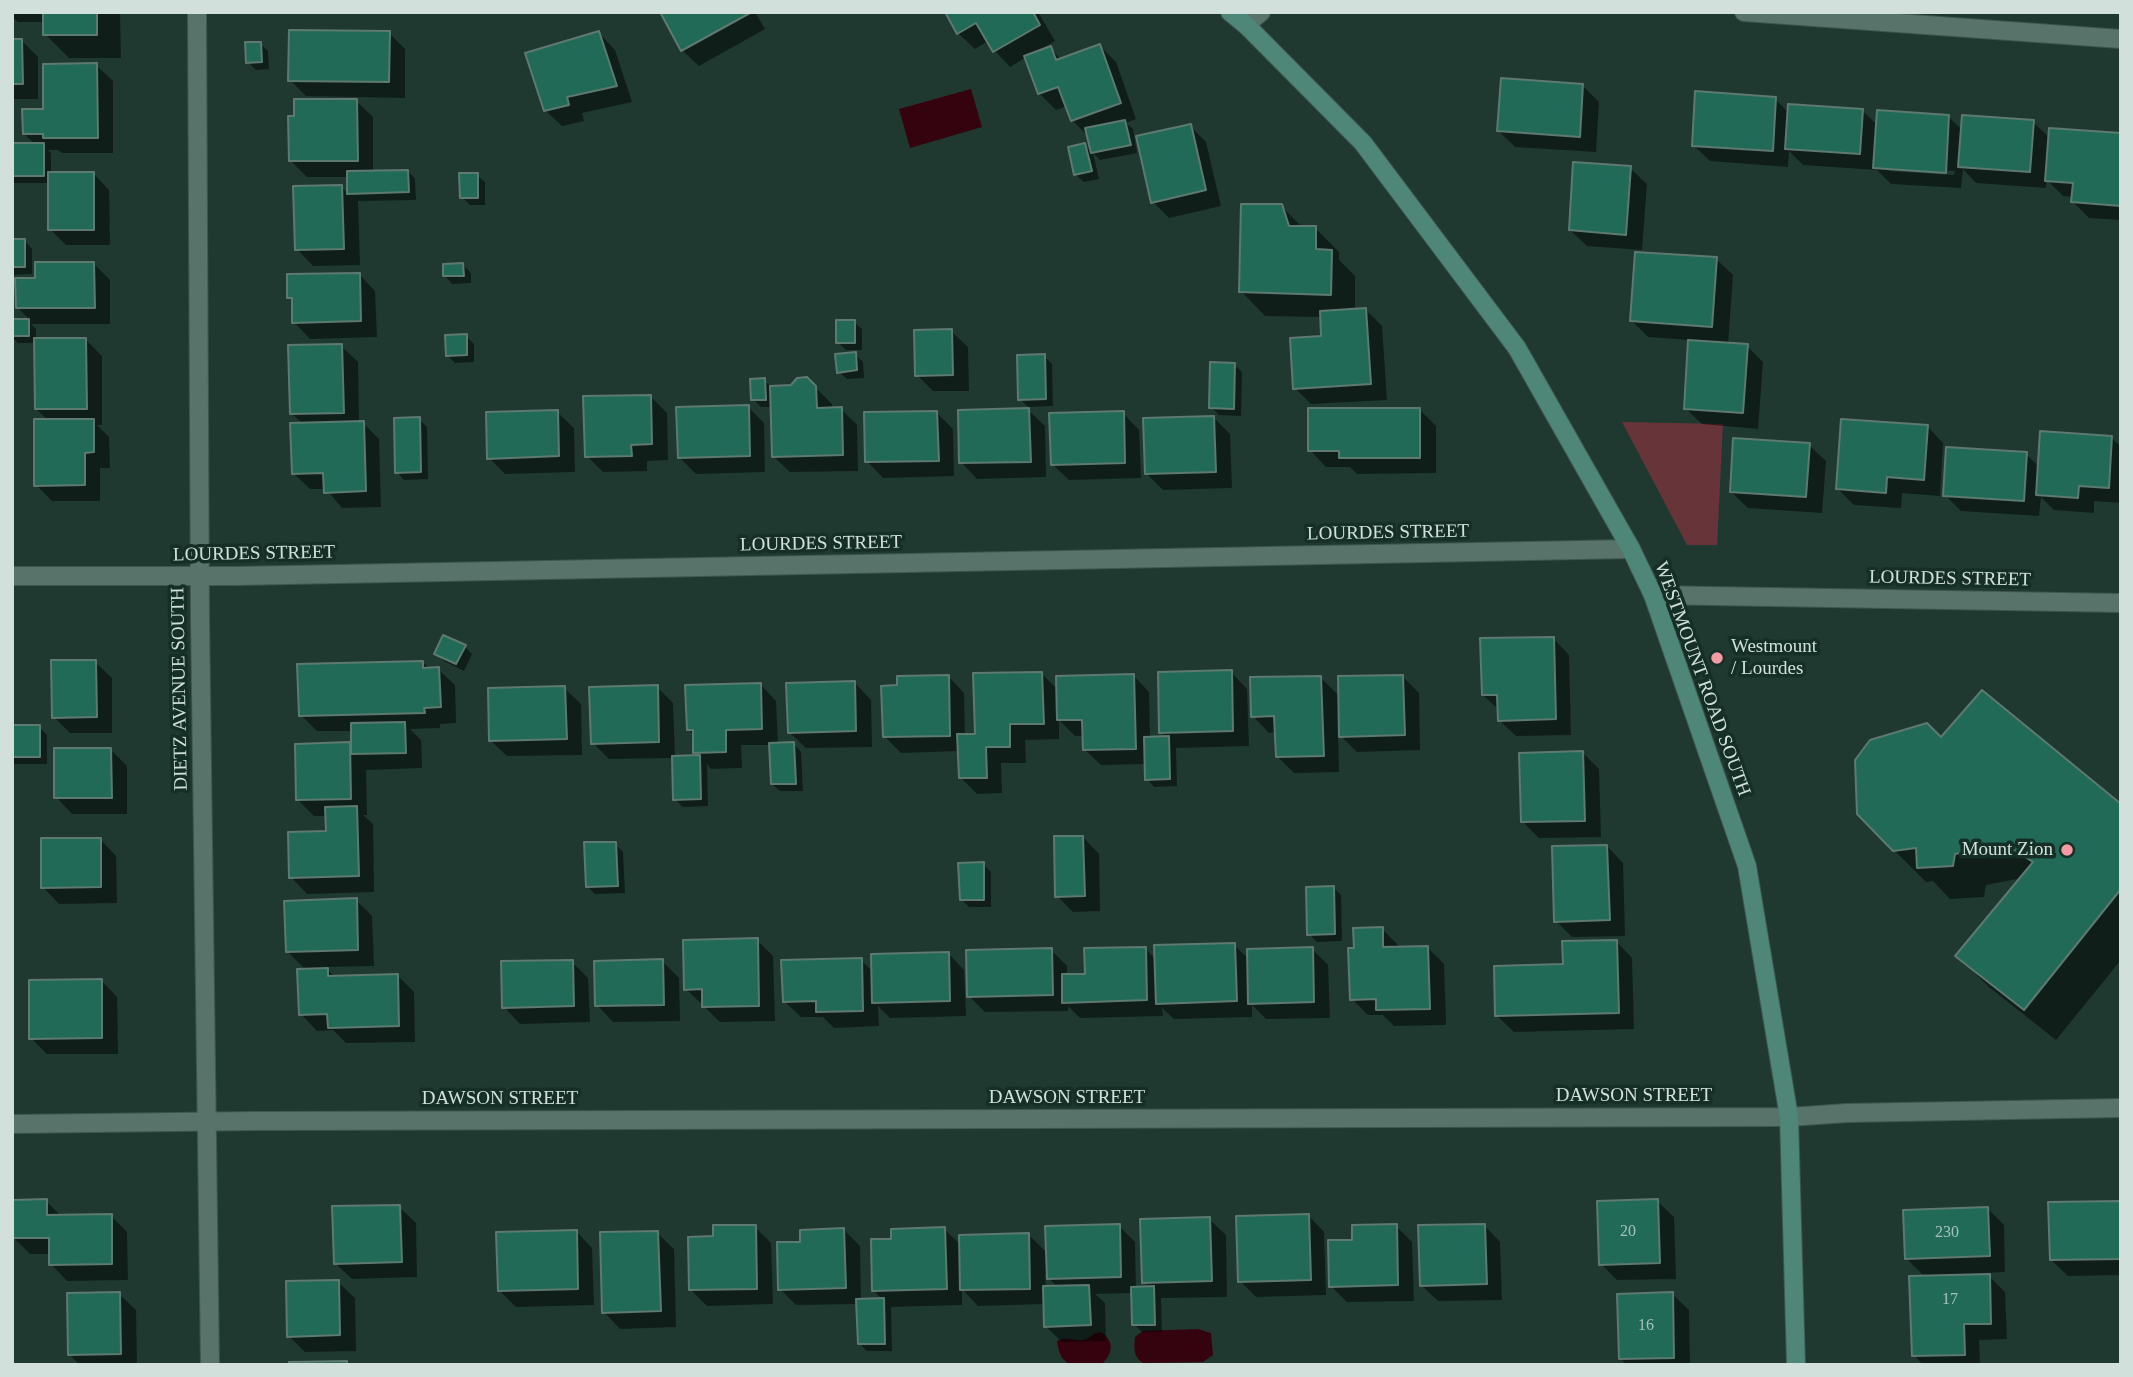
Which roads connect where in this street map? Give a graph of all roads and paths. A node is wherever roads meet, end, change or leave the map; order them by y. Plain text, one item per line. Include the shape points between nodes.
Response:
1 (197, 12) edge
2 (1230, 12) edge
3 (1261, 12) edge
4 (1744, 12) edge
5 (1246, 25) junction
6 (2121, 39) edge
7 (1631, 550) junction
8 (12, 576) edge
9 (200, 576) junction
10 (1653, 595) junction
11 (2121, 603) edge
12 (2121, 1108) edge
13 (1789, 1117) junction
14 (205, 1121) junction
15 (12, 1124) edge
16 (210, 1365) edge
17 (1796, 1365) edge

1 - 9 street, DIETZ AVENUE SOUTH
2 - 5 main road, WESTMOUNT ROAD SOUTH
3 - 5 street
4 - 6 street
5 - 7 main road, WESTMOUNT ROAD SOUTH via 1363,143 1517,348
7 - 9 street, LOURDES STREET
7 - 10 main road, WESTMOUNT ROAD SOUTH
8 - 9 street, LOURDES STREET
9 - 14 street, DIETZ AVENUE SOUTH
10 - 11 street, LOURDES STREET
10 - 13 main road, WESTMOUNT ROAD SOUTH via 1747,866
12 - 13 street, DAWSON STREET
13 - 14 street, DAWSON STREET
13 - 17 main road, WESTMOUNT ROAD SOUTH
14 - 15 street, DAWSON STREET
14 - 16 street, DIETZ AVENUE SOUTH

